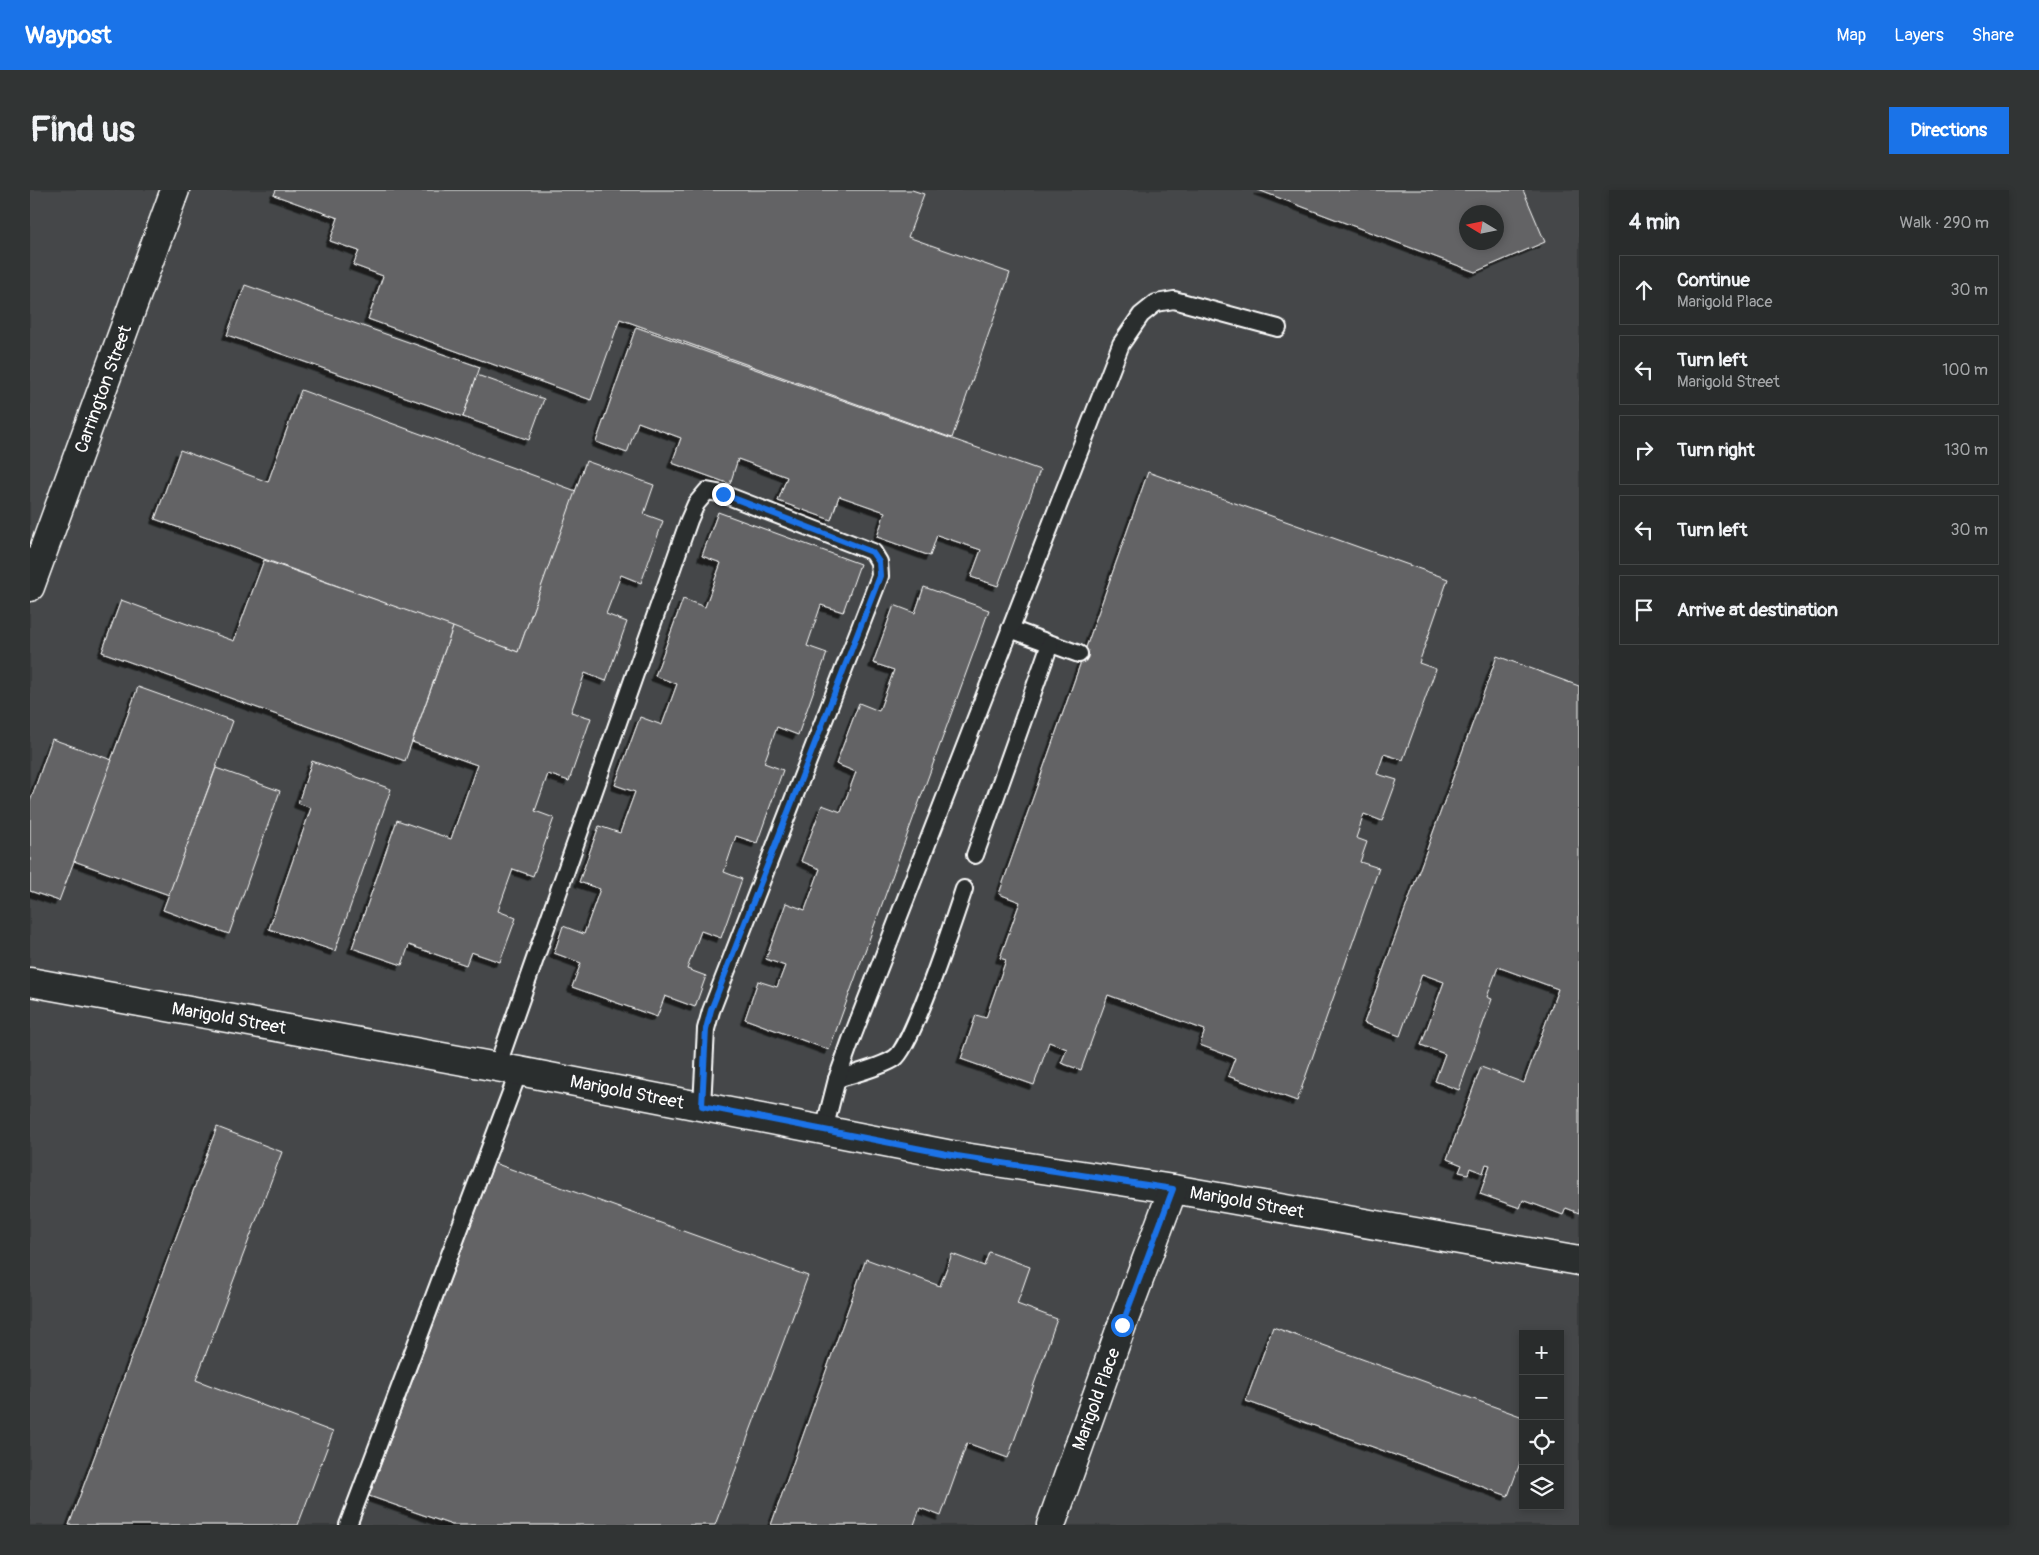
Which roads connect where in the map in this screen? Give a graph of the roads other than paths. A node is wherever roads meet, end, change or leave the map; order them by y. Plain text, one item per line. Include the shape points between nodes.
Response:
1 (175, 190) edge
2 (1278, 328) dead end
3 (30, 587) edge
4 (1010, 628) junction
5 (1050, 644) junction
6 (1078, 654) dead end
7 (975, 856) dead end
8 (964, 889) dead end
9 (30, 982) edge
10 (508, 1069) junction
11 (837, 1079) junction
12 (702, 1106) junction
13 (824, 1130) junction
14 (1173, 1189) junction
15 (1579, 1261) edge
16 (348, 1525) edge
17 (1051, 1525) edge

1 - 3 street, Carrington Street
2 - 4 lane via 1174,300 1156,303 1142,315 1122,344
4 - 5 lane
4 - 11 lane
5 - 6 lane
5 - 7 lane
8 - 11 lane via 904,1047 896,1058
9 - 10 street, Marigold Street
10 - 12 street, Marigold Street
10 - 12 lane via 692,512 707,492 723,494 872,552 879,562 880,576 711,1010 706,1029
10 - 16 lane
11 - 13 lane
12 - 13 street, Marigold Street
13 - 14 street, Marigold Street via 957,1156
14 - 15 street, Marigold Street
14 - 17 street, Marigold Place

